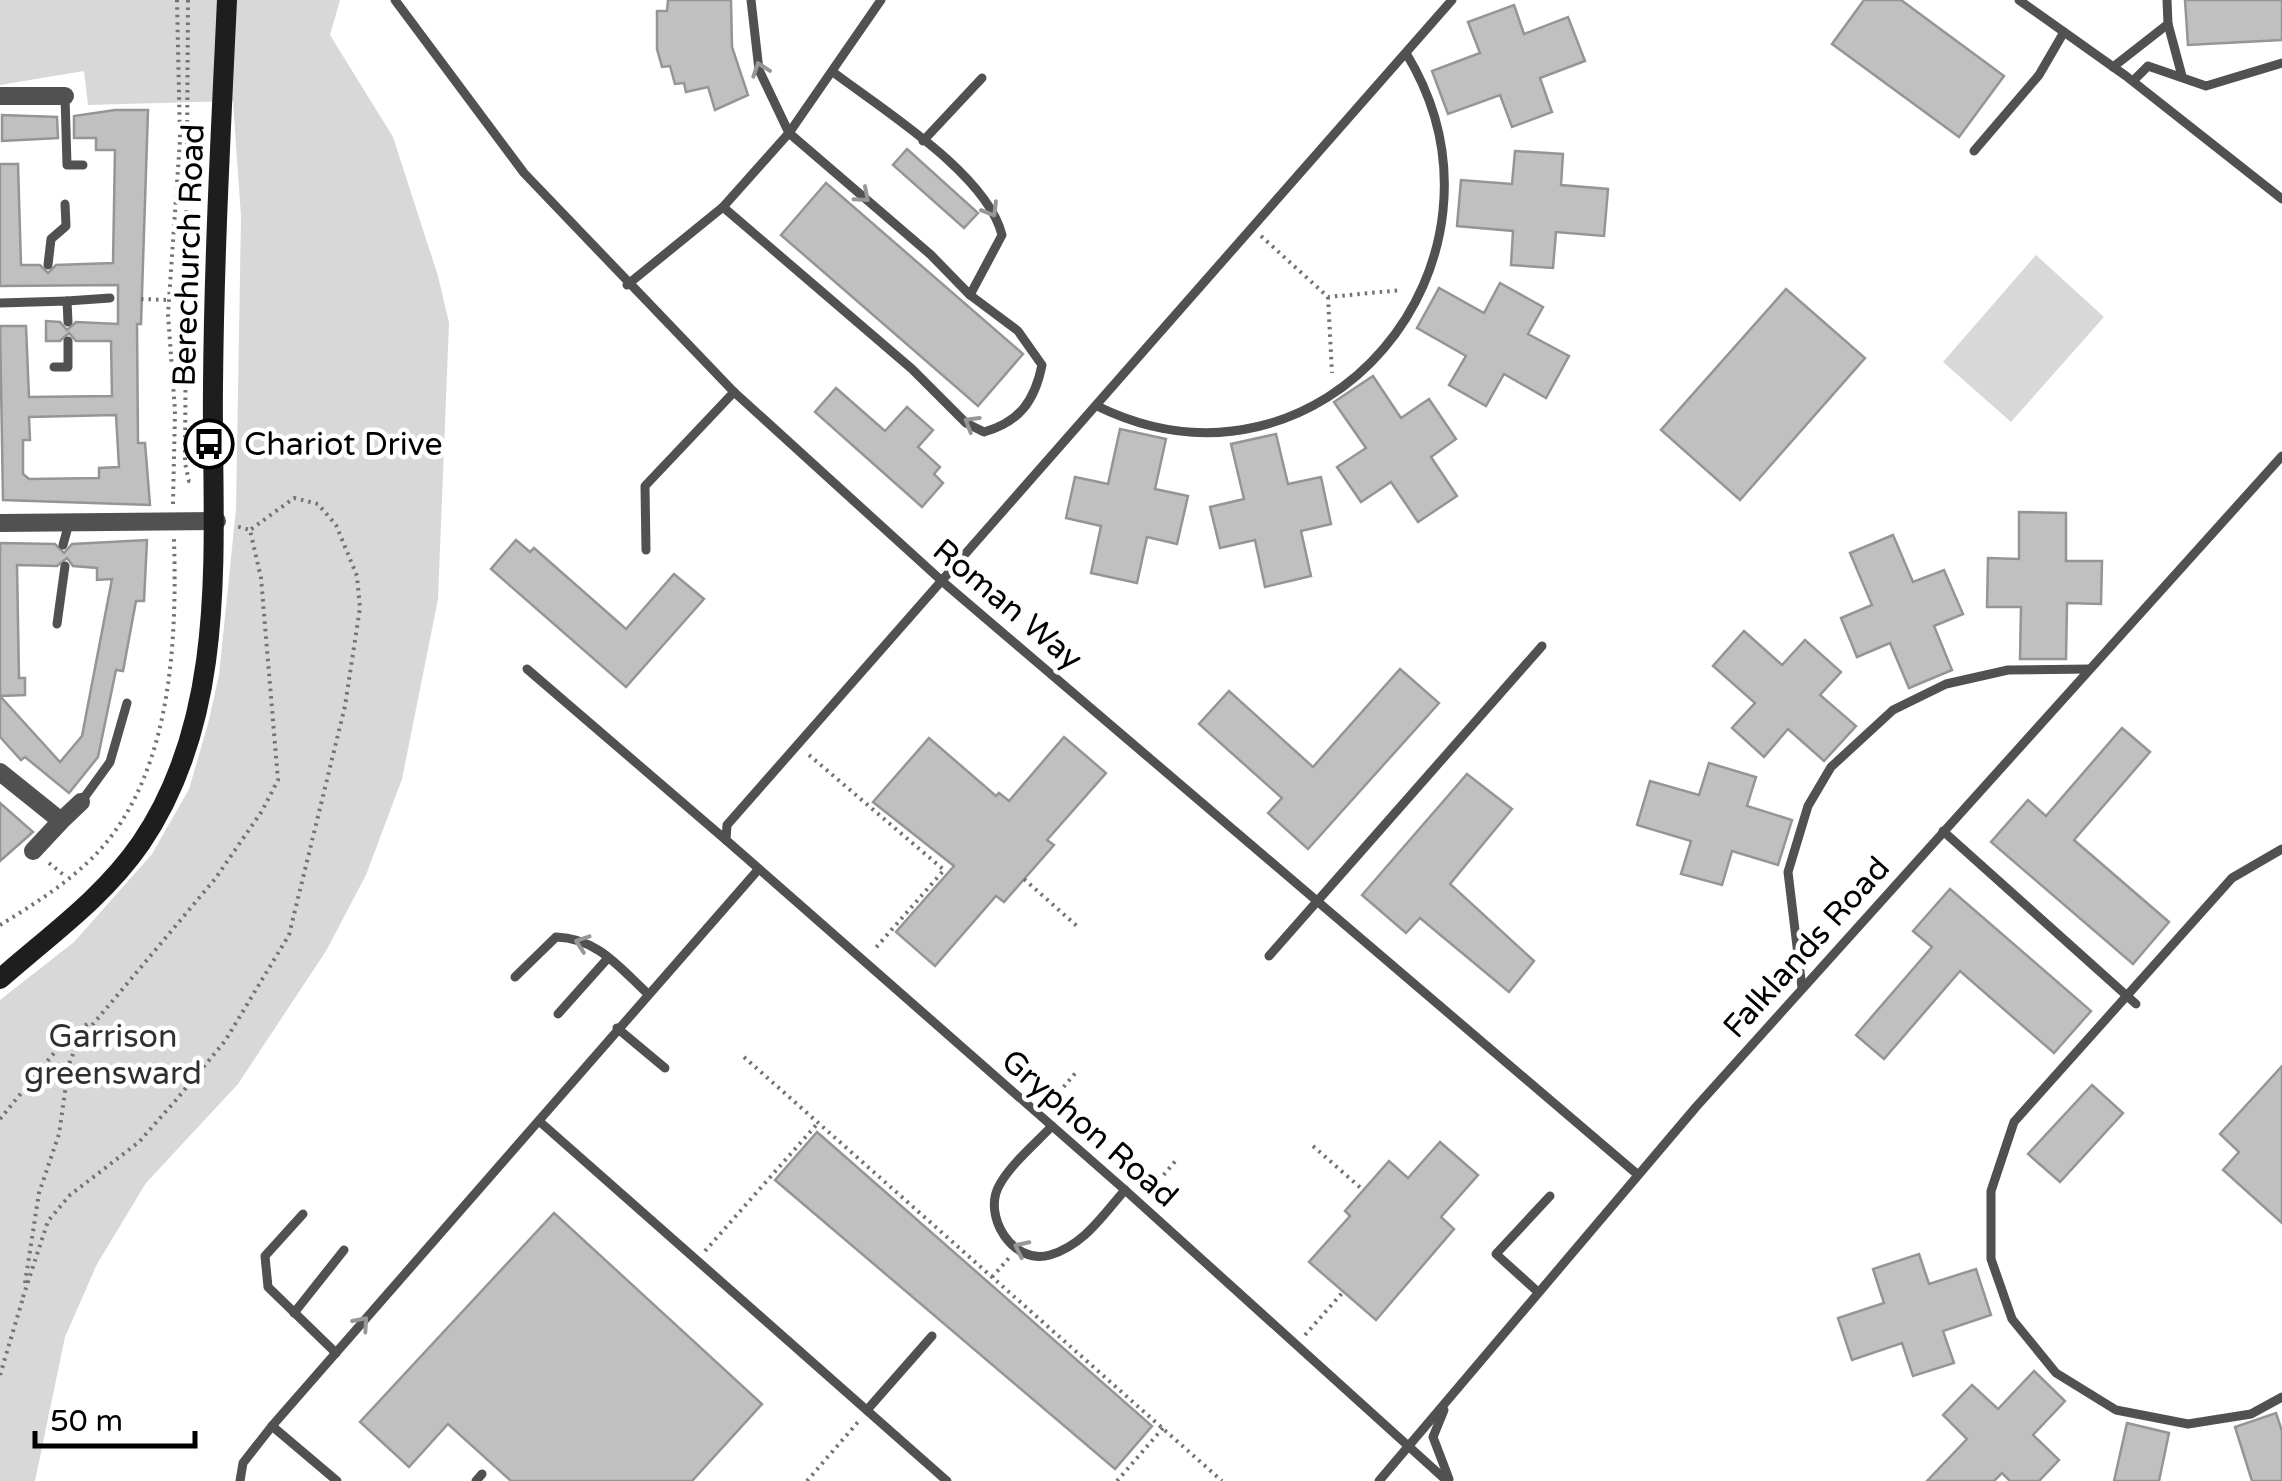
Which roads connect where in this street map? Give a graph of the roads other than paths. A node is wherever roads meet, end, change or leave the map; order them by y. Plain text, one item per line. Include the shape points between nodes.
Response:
1 (227, 0) edge
2 (395, 0) edge
3 (751, 0) edge
4 (881, 0) edge
5 (1452, 0) edge
6 (2019, 0) edge
7 (2167, 0) edge
8 (2168, 24) junction
9 (2064, 32) junction
10 (1406, 54) junction
11 (2281, 65) edge
12 (2113, 67) junction
13 (832, 72) junction
14 (2182, 76) junction
15 (982, 78) dead end
16 (2133, 81) junction
17 (0, 96) edge
18 (65, 96) joint
19 (789, 133) junction
20 (923, 141) junction
21 (1974, 151) dead end
22 (83, 165) dead end
23 (2282, 199) edge
24 (66, 204) dead end
25 (722, 207) junction
26 (48, 265) dead end
27 (626, 285) junction
28 (50, 287) dead end
29 (970, 296) junction
30 (110, 298) dead end
31 (67, 300) junction
32 (51, 301) junction
33 (0, 303) edge
34 (68, 322) dead end
35 (68, 341) dead end
36 (54, 367) dead end
37 (734, 392) junction
38 (1097, 406) junction
39 (2282, 456) edge
40 (216, 520) junction
41 (70, 522) junction
42 (0, 523) edge
43 (63, 544) dead end
44 (646, 550) dead end
45 (64, 566) dead end
46 (943, 582) junction
47 (57, 624) dead end
48 (1542, 646) dead end
49 (528, 668) dead end
50 (2089, 668) junction
51 (127, 703) dead end
52 (0, 772) edge
53 (81, 802) joint
54 (61, 821) junction
55 (1943, 831) junction
56 (726, 840) junction
57 (2282, 849) edge
58 (33, 851) dead end
59 (757, 871) junction
60 (1321, 900) junction
61 (1269, 956) dead end
62 (608, 958) junction
63 (515, 976) dead end
64 (0, 978) edge
65 (1802, 988) junction
66 (648, 994) junction
67 (2127, 996) junction
68 (2136, 1004) dead end
69 (558, 1014) dead end
70 (617, 1028) junction
71 (665, 1068) dead end
72 (540, 1121) junction
73 (1052, 1126) junction
74 (1637, 1174) junction
75 (1125, 1190) junction
76 (1550, 1196) dead end
77 (303, 1214) dead end
78 (344, 1250) dead end
79 (1538, 1292) junction
80 (294, 1313) junction
81 (932, 1336) dead end
82 (336, 1352) junction
83 (2282, 1397) edge
84 (1449, 1399) junction
85 (867, 1410) junction
86 (272, 1426) junction
87 (1407, 1448) junction
88 (240, 1481) edge
89 (337, 1481) edge
90 (947, 1481) edge
91 (1379, 1481) edge
92 (1449, 1481) edge

1 - 40 street, Berechurch Road
2 - 27 lane, Roman Way via 524,172
19 -> 3 lane via 759,70
4 - 13 lane
5 - 10 lane
6 - 9 lane
7 - 8 lane
8 - 12 lane
8 - 14 lane
9 - 12 lane
9 - 21 lane via 2039,75
10 - 38 lane
10 - 38 lane via 1443,152 1446,208 1433,268 1406,323 1382,353 1333,394 1244,431 1186,433
11 - 14 lane via 2206,86
12 - 16 lane
13 - 19 lane
13 - 20 lane
14 - 16 lane via 2148,66
15 - 20 lane
16 - 23 lane
17 - 18 street
18 - 22 lane via 68,165
19 - 25 lane
19 -> 29 lane via 932,255
20 -> 29 lane via 997,212 1002,235
24 - 26 lane via 66,226 51,238
25 - 27 lane
29 -> 25 lane via 1018,331 1042,365 1036,395 1008,426 984,432
27 - 37 lane, Roman Way
28 - 32 lane
30 - 31 lane
31 - 32 lane
31 - 34 lane
32 - 33 lane
35 - 36 lane via 68,367
37 - 44 lane via 645,486
37 - 46 lane, Roman Way
38 - 46 lane
39 - 50 lane, Falklands Road
40 - 41 street
40 - 64 street, Berechurch Road via 204,671 169,790 142,842 104,888
41 - 42 street
41 - 43 lane
45 - 47 lane
46 - 56 lane via 727,825
46 - 60 lane, Roman Way
48 - 60 lane
49 - 56 lane
50 - 55 lane, Falklands Road
50 - 65 lane via 2008,670 1946,684 1893,710 1830,767 1808,806 1788,872
51 - 53 lane via 110,762
52 - 54 street
53 - 54 street
54 - 58 street
55 - 65 lane, Falklands Road
55 - 67 lane
56 - 59 lane, Gryphon Road
57 - 67 lane via 2232,878
59 - 66 lane
59 - 73 lane, Gryphon Road
60 - 61 lane
60 - 74 lane, Roman Way
62 -> 63 lane via 578,938 556,938
62 - 66 lane
62 - 69 lane
65 - 74 lane, Falklands Road
66 - 70 lane
67 - 68 lane
67 - 83 lane via 2014,1122 1991,1191 1991,1259 2012,1319 2056,1372 2116,1410 2188,1424 2252,1414
70 - 71 lane
70 - 72 lane
82 -> 72 lane
72 - 85 lane
73 - 75 lane, Gryphon Road
75 -> 73 lane via 1082,1239 1047,1257 1004,1239 995,1217 998,1186
74 - 79 lane, Falklands Road
75 - 87 lane, Gryphon Road
76 - 79 lane via 1496,1254
77 - 80 lane via 265,1256 268,1287
78 - 80 lane
79 - 84 lane, Falklands Road
80 - 82 lane
81 - 85 lane
82 - 86 lane
84 - 87 lane, Falklands Road
84 - 92 lane via 1434,1438
85 - 90 lane
86 - 88 lane via 243,1463
86 - 89 lane
87 - 91 lane, Falklands Road
87 - 92 lane, Gryphon Road

